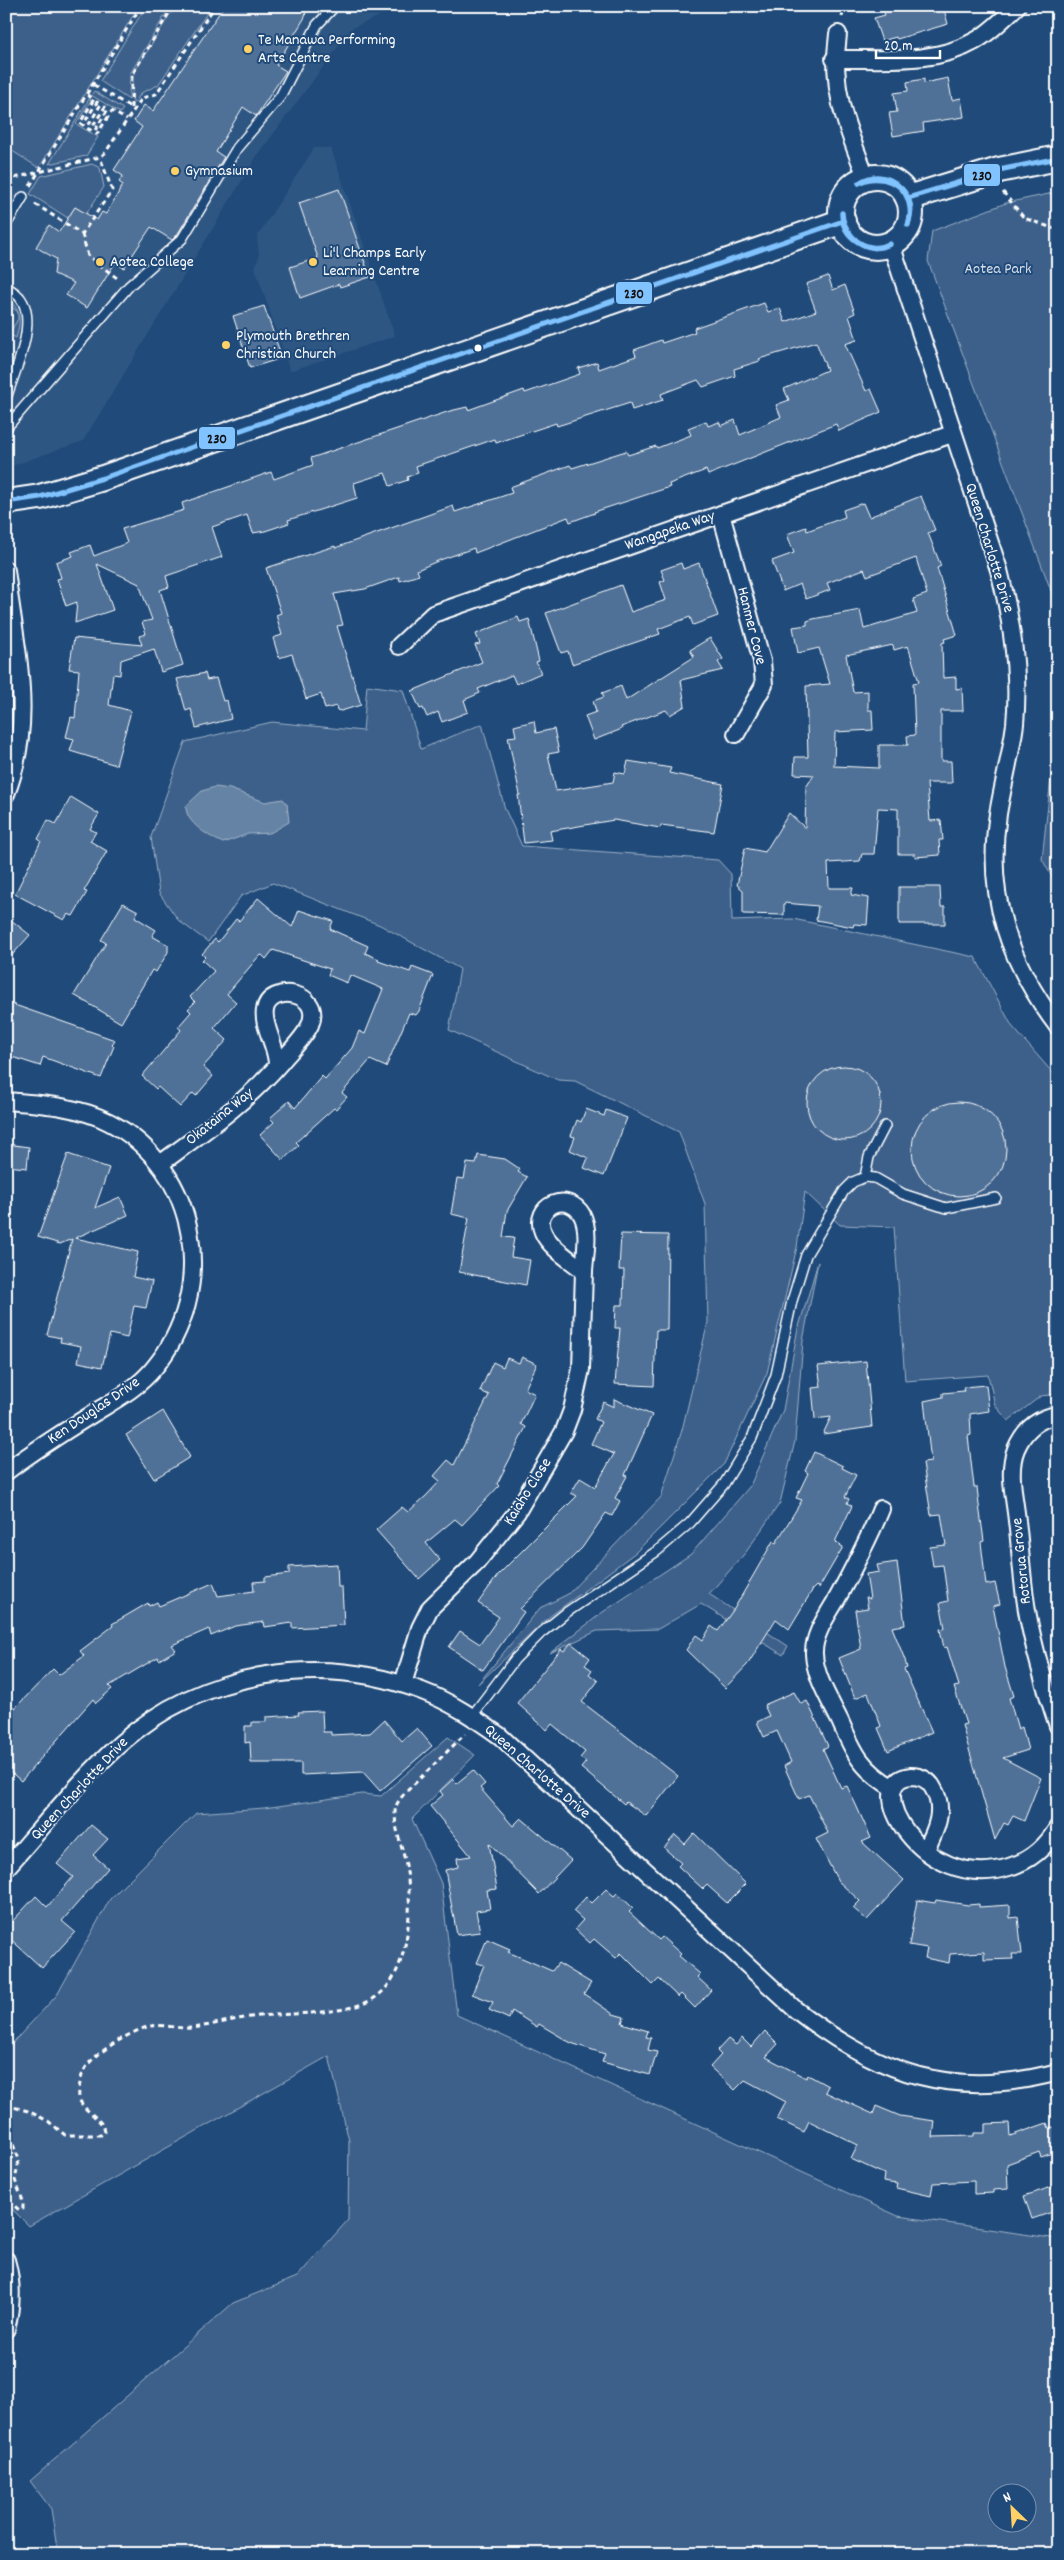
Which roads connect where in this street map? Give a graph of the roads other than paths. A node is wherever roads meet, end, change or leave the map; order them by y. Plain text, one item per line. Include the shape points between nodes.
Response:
1 (334, 6) edge
2 (1017, 6) edge
3 (838, 34) dead end
4 (834, 59) junction
5 (1058, 158) edge
6 (867, 179) junction
7 (908, 198) junction
8 (27, 199) road end
9 (843, 221) junction
10 (6, 225) edge
11 (891, 244) junction
12 (6, 287) edge
13 (6, 399) edge
14 (6, 428) edge
15 (952, 434) junction
16 (6, 502) edge
17 (720, 514) junction
18 (6, 570) edge
19 (399, 646) dead end
20 (736, 734) dead end
21 (6, 794) edge
22 (1058, 1027) edge
23 (277, 1066) dead end
24 (6, 1102) edge
25 (885, 1126) dead end
26 (160, 1164) junction
27 (865, 1177) junction
28 (996, 1198) dead end
29 (584, 1271) dead end
30 (1058, 1415) edge
31 (6, 1472) edge
32 (881, 1509) dead end
33 (403, 1684) junction
34 (474, 1717) junction
35 (1058, 1726) edge
36 (893, 1788) junction
37 (1058, 1827) edge
38 (924, 1851) junction
39 (6, 1868) edge
40 (1058, 2072) edge
41 (6, 2260) edge
42 (6, 2330) edge

1 - 14 lane via 317,25 280,96 238,148 182,239 129,286
2 - 4 street via 976,40 946,53 926,57
3 - 4 street
4 - 6 street via 841,106
5 - 7 street via 998,170
6 - 7 street via 876,177 896,183
6 - 9 street via 858,182 846,195 841,212
7 - 11 street via 911,208 907,230
8 - 10 lane
9 - 11 street via 846,231 861,244 871,247
9 - 16 street via 102,478 40,497
11 - 15 street, Queen Charlotte Drive
12 - 13 lane via 20,297 28,317
15 - 17 street, Wangapeka Way
15 - 22 street, Queen Charlotte Drive via 999,570 1015,648 1015,723 994,855 999,907 1013,954 1034,993
17 - 19 street, Wangapeka Way via 433,614
17 - 20 street, Hanmer Cove via 762,661 764,685
18 - 21 street via 23,706 18,756
23 - 26 street, Okataina Way via 233,1108
24 - 26 street, Ken Douglas Drive via 56,1106 87,1113 125,1133
25 - 27 lane via 869,1157
26 - 31 street, Ken Douglas Drive via 184,1211 193,1251 192,1290 180,1327 164,1354 139,1383
27 - 28 lane via 946,1208
27 - 34 lane via 844,1191 806,1255 776,1375 752,1438 724,1484 690,1523 542,1633 515,1659
29 - 33 street, Kaiaho Close via 581,1369 564,1432 503,1532 430,1608 420,1628
30 - 35 street, Rotorua Grove via 1040,1420 1023,1436 1015,1451 1013,1478 1028,1614 1039,1668
32 - 36 street via 813,1646 819,1676 857,1759 876,1778
33 - 34 street, Queen Charlotte Drive
33 - 39 street, Queen Charlotte Drive via 342,1672 311,1670 260,1675 199,1694 149,1721 122,1742
34 - 40 street, Queen Charlotte Drive via 512,1746 796,2010 832,2038 903,2072 943,2080 979,2084 1010,2082
36 - 38 street via 891,1796 897,1816
36 - 38 street via 898,1781 909,1776 922,1777 931,1783 938,1796 938,1819
37 - 38 street via 1032,1856 1015,1866 996,1871 961,1870 945,1865
41 - 42 street via 12,2297

